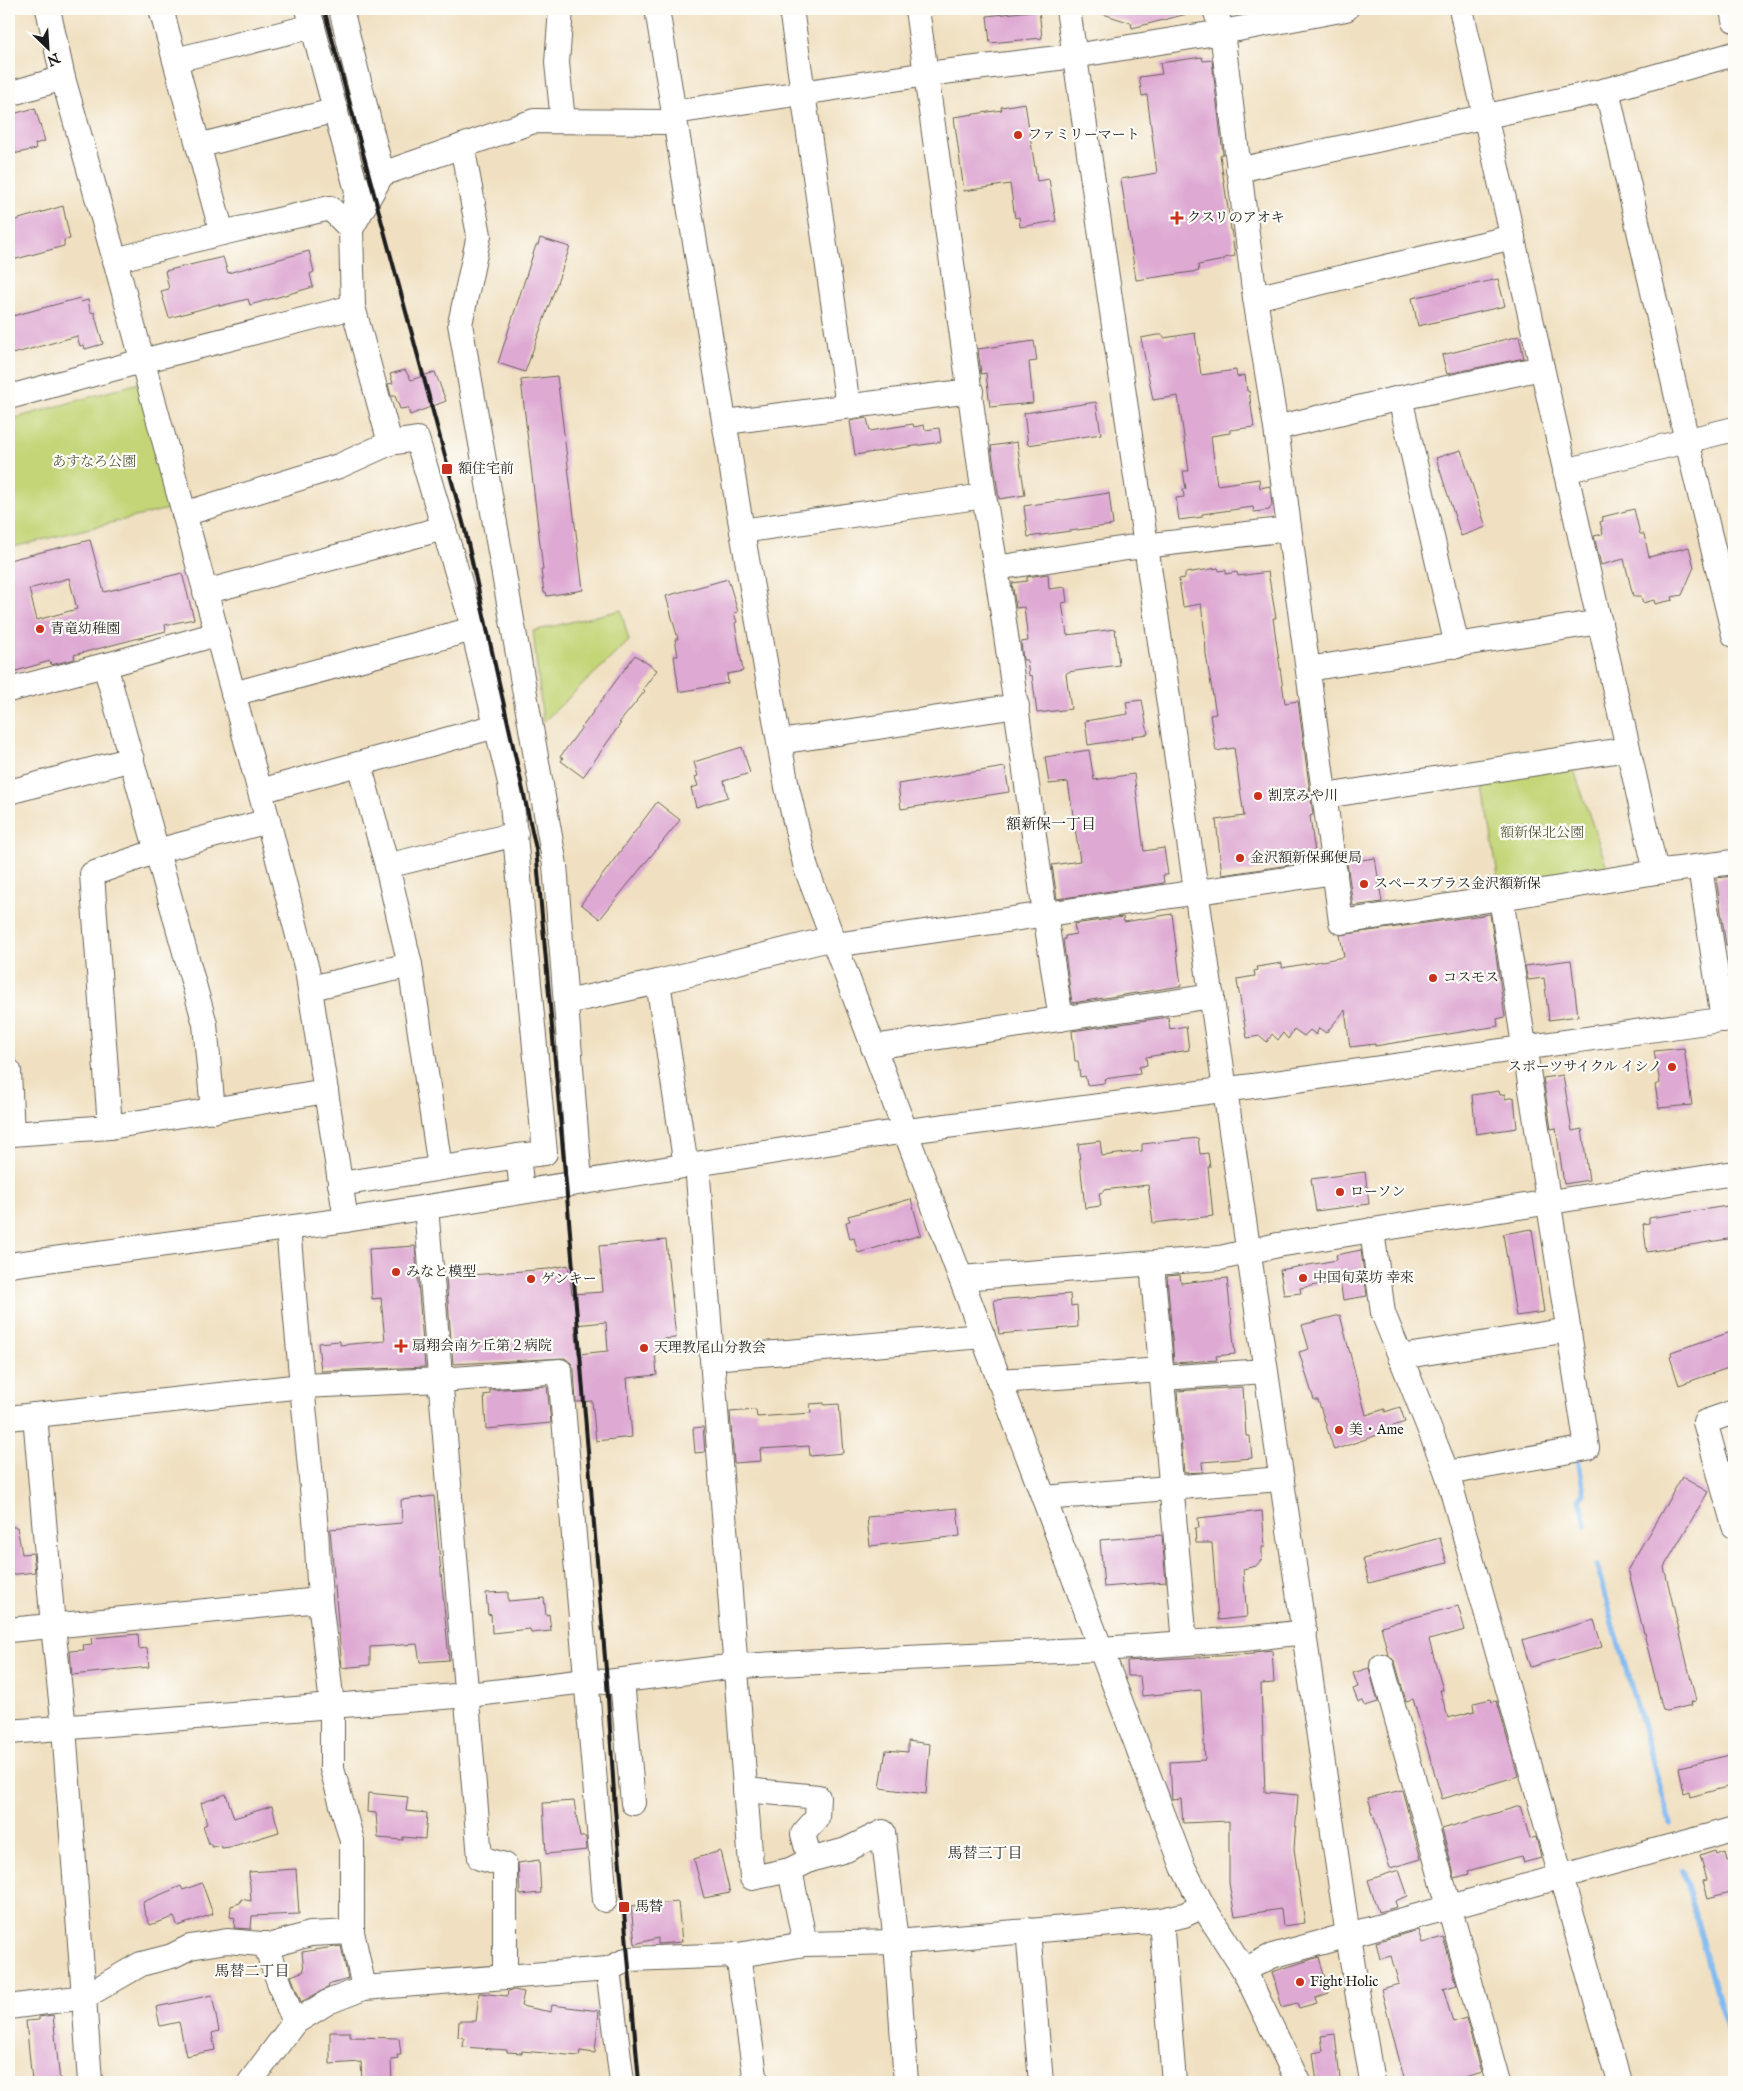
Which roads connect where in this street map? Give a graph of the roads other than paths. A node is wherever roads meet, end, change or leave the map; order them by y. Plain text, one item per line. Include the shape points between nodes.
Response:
1 (48, 9) edge
2 (161, 9) edge
3 (341, 9) edge
4 (561, 9) edge
5 (657, 9) edge
6 (791, 9) edge
7 (917, 9) edge
8 (1068, 9) edge
9 (1215, 9) edge
10 (1346, 9) edge
11 (1461, 9) edge
12 (1732, 9) edge
13 (311, 17) edge
14 (1734, 20) edge
15 (1222, 32) junction
16 (1734, 54) edge
17 (1074, 56) junction
18 (175, 60) junction
19 (928, 74) junction
20 (63, 78) junction
21 (1607, 90) junction
22 (804, 92) junction
23 (9, 94) edge
24 (336, 110) junction
25 (675, 112) junction
26 (1485, 117) junction
27 (563, 121) junction
28 (198, 146) junction
29 (462, 146) junction
30 (1238, 170) junction
31 (382, 174) junction
32 (351, 229) junction
33 (222, 233) junction
34 (1513, 237) junction
35 (115, 260) junction
36 (1255, 298) junction
37 (353, 307) junction
38 (142, 361) junction
39 (1542, 368) junction
40 (971, 391) junction
41 (9, 397) edge
42 (1400, 398) junction
43 (848, 406) junction
44 (725, 422) junction
45 (1276, 428) junction
46 (1734, 429) edge
47 (1687, 441) junction
48 (390, 443) junction
49 (1565, 470) junction
50 (984, 496) junction
51 (184, 514) junction
52 (444, 528) junction
53 (1289, 529) junction
54 (742, 531) junction
55 (1146, 546) junction
56 (996, 568) junction
57 (205, 592) junction
58 (1600, 622) junction
59 (473, 629) junction
60 (217, 634) junction
61 (1734, 635) edge
62 (1457, 646) junction
63 (100, 667) junction
64 (1308, 669) junction
65 (9, 690) edge
66 (233, 694) junction
67 (1017, 706) junction
68 (496, 726) junction
69 (779, 742) junction
70 (1628, 749) junction
71 (132, 759) junction
72 (359, 764) junction
73 (260, 790) junction
74 (9, 792) edge
75 (1325, 796) junction
76 (268, 821) junction
77 (516, 834) junction
78 (157, 851) junction
79 (1734, 862) edge
80 (387, 866) junction
81 (1700, 867) junction
82 (1335, 872) junction
83 (1656, 872) junction
84 (1197, 891) junction
85 (1501, 898) junction
86 (1044, 914) junction
87 (834, 941) junction
88 (410, 965) junction
89 (658, 982) junction
90 (311, 988) junction
91 (1212, 996) junction
92 (567, 1002) junction
93 (1061, 1019) junction
94 (1728, 1019) edge
95 (874, 1047) junction
96 (1524, 1047) junction
97 (9, 1071) edge
98 (1226, 1090) junction
99 (326, 1091) junction
100 (213, 1111) junction
101 (110, 1127) junction
102 (906, 1131) junction
103 (10, 1134) edge
104 (518, 1156) junction
105 (692, 1165) junction
106 (440, 1168) junction
107 (1734, 1173) edge
108 (580, 1182) junction
109 (340, 1184) junction
110 (522, 1191) junction
111 (1548, 1201) junction
112 (426, 1207) junction
113 (346, 1220) junction
114 (288, 1228) junction
115 (1372, 1230) junction
116 (1249, 1252) junction
117 (1152, 1264) junction
118 (9, 1265) edge
119 (961, 1278) junction
120 (1569, 1330) junction
121 (983, 1336) junction
122 (1400, 1357) junction
123 (712, 1358) junction
124 (1265, 1371) junction
125 (1162, 1374) junction
126 (441, 1380) junction
127 (999, 1381) junction
128 (302, 1386) junction
129 (1734, 1412) edge
130 (35, 1416) junction
131 (9, 1418) edge
132 (1447, 1473) junction
133 (1282, 1479) junction
134 (1171, 1488) junction
135 (1044, 1498) junction
136 (1734, 1526) edge
137 (320, 1600) junction
138 (53, 1626) junction
139 (9, 1630) edge
140 (1305, 1632) junction
141 (1185, 1643) junction
142 (1101, 1649) junction
143 (736, 1666) junction
144 (1382, 1666) dead end
145 (622, 1680) junction
146 (586, 1681) junction
147 (468, 1695) junction
148 (332, 1705) junction
149 (64, 1728) junction
150 (9, 1732) edge
151 (745, 1790) junction
152 (633, 1803) dead end
153 (1734, 1829) edge
154 (800, 1865) junction
155 (1561, 1875) junction
156 (605, 1900) dead end
157 (1203, 1906) junction
158 (1450, 1907) junction
159 (1161, 1920) junction
160 (1028, 1930) junction
161 (352, 1932) junction
162 (1348, 1936) junction
163 (896, 1942) junction
164 (265, 1944) junction
165 (805, 1944) junction
166 (738, 1955) junction
167 (608, 1968) junction
168 (1244, 1970) junction
169 (506, 1977) junction
170 (364, 1988) junction
171 (84, 1997) junction
172 (9, 2007) edge
173 (294, 2022) junction
174 (90, 2082) edge
175 (250, 2082) edge
176 (622, 2082) edge
177 (756, 2082) edge
178 (906, 2082) edge
179 (1041, 2082) edge
180 (1174, 2082) edge
181 (1298, 2082) edge
182 (1372, 2082) edge
183 (1498, 2082) edge
184 (1619, 2082) edge

1 - 20 street
2 - 18 street
3 - 31 street
4 - 27 street via 557,63
5 - 25 street
6 - 22 street
7 - 19 street
8 - 17 street
9 - 15 street
10 - 15 street
11 - 26 street
12 - 14 street
13 - 18 street
13 - 24 street
15 - 17 street
15 - 30 street
16 - 21 street
17 - 19 street
17 - 55 street
18 - 28 street
19 - 22 street
19 - 40 street
20 - 23 street
20 - 35 street
21 - 26 street
21 - 47 street
22 - 25 street
22 - 43 street
24 - 28 street
24 - 32 street via 357,191
25 - 27 street via 667,122
25 - 44 street
26 - 30 street
26 - 34 street
27 - 29 street via 534,120
28 - 33 street
29 - 31 street
29 - 92 street via 479,235 460,324 555,865
30 - 36 street
31 - 32 street
32 - 33 street via 330,208
32 - 37 street
33 - 35 street
34 - 36 street
34 - 39 street
35 - 38 street
36 - 45 street
37 - 38 street
37 - 48 street
38 - 41 street
38 - 51 street
39 - 42 street
39 - 49 street
40 - 43 street
40 - 50 street
42 - 45 street
42 - 62 street
43 - 44 street
44 - 54 street
45 - 53 street
46 - 47 street
47 - 49 street
47 - 61 street
48 - 51 street via 339,466
48 - 52 street via 417,439
49 - 58 street
50 - 54 street
50 - 56 street
51 - 57 street
52 - 57 street
52 - 59 street
53 - 55 street
53 - 64 street
54 - 69 street
55 - 56 street
55 - 84 street
56 - 67 street
57 - 60 street
58 - 62 street
58 - 70 street
59 - 66 street
59 - 68 street
60 - 63 street
60 - 66 street
62 - 64 street
63 - 65 street
63 - 71 street via 106,665
64 - 75 street
66 - 73 street
67 - 69 street
67 - 86 street
68 - 72 street
68 - 77 street via 510,783
69 - 87 street via 806,868
70 - 75 street
70 - 83 street
71 - 74 street
71 - 78 street
72 - 73 street
72 - 80 street
73 - 76 street
75 - 82 street
76 - 78 street
76 - 90 street
77 - 80 street
77 - 104 street via 545,1153
78 - 100 street via 205,1024
78 - 101 street via 92,874
79 - 81 street
80 - 88 street
81 - 83 street
81 - 94 street
82 - 84 street
82 - 85 street via 1341,922
83 - 85 street
84 - 86 street
84 - 91 street
85 - 96 street
86 - 87 street
86 - 93 street
87 - 89 street
87 - 95 street
88 - 90 street
88 - 106 street
89 - 92 street
89 - 105 street
90 - 99 street
91 - 93 street
91 - 98 street
92 - 108 street
93 - 95 street
94 - 96 street
95 - 102 street
96 - 98 street
96 - 111 street
97 - 103 street
98 - 102 street
98 - 116 street
99 - 100 street
99 - 109 street
100 - 101 street
101 - 103 street
102 - 105 street
102 - 119 street
104 - 106 street
104 - 110 street
105 - 108 street
105 - 123 street
106 - 109 street
107 - 111 street
108 - 110 street
109 - 113 street
110 - 112 street
111 - 115 street
111 - 120 street
112 - 113 street
112 - 126 street
113 - 114 street
114 - 118 street
114 - 128 street
115 - 116 street
115 - 122 street via 1383,1313
116 - 117 street
116 - 124 street
117 - 119 street
117 - 125 street
119 - 121 street
120 - 122 street
120 - 132 street via 1587,1448
121 - 123 street
121 - 127 street
122 - 132 street
123 - 143 street
124 - 125 street
124 - 133 street
125 - 127 street
125 - 134 street
126 - 128 street
126 - 146 street via 560,1371
126 - 147 street
127 - 135 street
128 - 130 street
128 - 137 street
129 - 136 street via 1706,1422
130 - 131 street
130 - 138 street
132 - 155 street
133 - 134 street
133 - 140 street
134 - 135 street
134 - 141 street
135 - 142 street
137 - 138 street
137 - 148 street
138 - 139 street
138 - 149 street
140 - 141 street
140 - 162 street
141 - 142 street
142 - 143 street
142 - 157 street via 1183,1867
143 - 145 street
143 - 151 street
144 - 158 street
145 - 146 street
145 - 152 street
146 - 147 street
146 - 156 street
147 - 148 street
147 - 169 street via 480,1858 505,1865
148 - 149 street
148 - 161 street via 332,1769 352,1841
149 - 150 street
149 - 171 street
151 - 154 street via 752,1878
151 - 154 street via 818,1797 817,1818 803,1834
153 - 155 street
154 - 163 street via 846,1850 884,1832
154 - 165 street
155 - 158 street
155 - 184 street
157 - 159 street via 1184,1915
157 - 168 street
158 - 162 street
158 - 183 street
159 - 160 street
159 - 180 street
160 - 163 street
160 - 179 street
161 - 164 street via 310,1934
161 - 170 street
162 - 168 street via 1272,1956
162 - 182 street
163 - 165 street
163 - 178 street
164 - 171 street via 227,1941 190,1947 172,1956 140,1964
164 - 173 street
165 - 166 street
166 - 167 street via 629,1959
166 - 177 street
167 - 169 street
167 - 176 street
168 - 181 street
169 - 170 street
170 - 173 street via 328,2002
171 - 172 street
171 - 174 street
173 - 175 street

